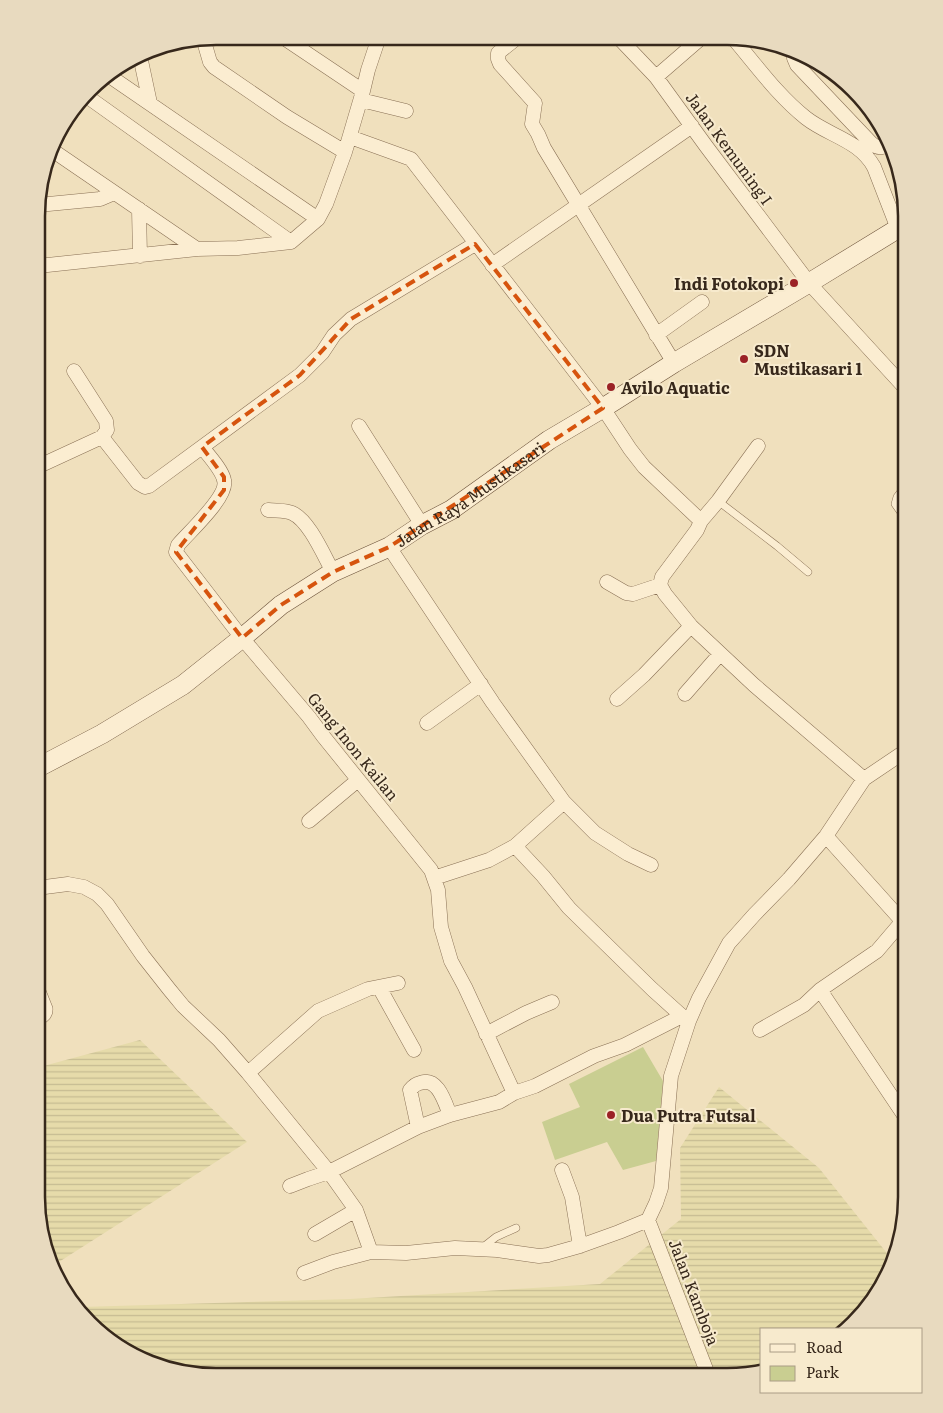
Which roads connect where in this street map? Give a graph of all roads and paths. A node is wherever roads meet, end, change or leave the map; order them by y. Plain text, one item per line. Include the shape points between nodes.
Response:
1 (205, 45) edge
2 (293, 45) edge
3 (376, 45) edge
4 (508, 45) edge
5 (626, 45) edge
6 (693, 45) edge
7 (739, 46) edge
8 (794, 59) edge
9 (141, 62) edge
10 (656, 77) junction
11 (115, 79) edge
12 (362, 95) junction
13 (91, 99) edge
14 (150, 103) junction
15 (406, 111) dead end
16 (692, 126) junction
17 (350, 137) junction
18 (883, 147) edge
19 (346, 152) junction
20 (57, 153) edge
21 (114, 193) junction
22 (46, 204) edge
23 (578, 204) junction
24 (139, 209) junction
25 (898, 218) edge
26 (318, 219) junction
27 (898, 228) edge
28 (291, 242) junction
29 (476, 244) junction
30 (197, 249) junction
31 (140, 256) junction
32 (45, 265) edge
33 (492, 265) junction
34 (809, 283) junction
35 (702, 302) dead end
36 (656, 335) junction
37 (674, 363) junction
38 (74, 371) dead end
39 (898, 380) edge
40 (603, 408) junction
41 (359, 426) dead end
42 (102, 437) junction
43 (758, 446) dead end
44 (202, 447) junction
45 (45, 463) edge
46 (898, 496) edge
47 (718, 501) junction
48 (898, 508) edge
49 (268, 510) dead end
50 (701, 521) junction
51 (422, 525) junction
52 (389, 547) junction
53 (333, 572) junction
54 (808, 572) dead end
55 (607, 582) dead end
56 (660, 585) junction
57 (691, 626) junction
58 (242, 638) junction
59 (720, 654) junction
60 (481, 684) junction
61 (685, 694) dead end
62 (617, 699) dead end
63 (428, 723) dead end
64 (898, 756) edge
65 (45, 764) edge
66 (864, 779) junction
67 (358, 780) junction
68 (564, 802) junction
69 (309, 821) dead end
70 (826, 836) junction
71 (515, 846) junction
72 (651, 865) dead end
73 (434, 878) junction
74 (45, 887) edge
75 (898, 912) edge
76 (898, 927) edge
77 (398, 983) dead end
78 (379, 987) junction
79 (820, 990) junction
80 (45, 998) edge
81 (552, 1002) dead end
82 (45, 1019) edge
83 (686, 1019) junction
84 (760, 1030) dead end
85 (486, 1034) junction
86 (414, 1050) dead end
87 (248, 1073) junction
88 (514, 1093) junction
89 (898, 1102) edge
90 (450, 1115) junction
91 (418, 1127) junction
92 (562, 1170) dead end
93 (329, 1172) junction
94 (290, 1186) dead end
95 (356, 1210) junction
96 (648, 1220) junction
97 (516, 1228) dead end
98 (315, 1234) dead end
99 (580, 1246) junction
100 (481, 1249) junction
101 (371, 1252) junction
102 (304, 1273) dead end
103 (706, 1368) edge

1 - 19 street via 214,67 287,117
2 - 12 street
3 - 12 street
4 - 23 street via 500,51 500,64 535,103 532,124
5 - 10 street, Jalan Kemuning I
6 - 10 street
7 - 25 street via 801,114 869,158
8 - 18 street via 870,143
9 - 14 street
10 - 16 street, Jalan Kemuning I
11 - 14 street
12 - 15 street
12 - 17 street
13 - 28 street
14 - 26 street
16 - 23 street
16 - 34 street, Jalan Kemuning I
17 - 19 street
17 - 29 street via 411,159
19 - 26 street
20 - 21 street
21 - 22 street via 100,200
21 - 24 street
23 - 33 street
23 - 36 street
24 - 30 street
24 - 31 street
26 - 28 street
27 - 34 main road, Jalan Raya Mustikasari
28 - 30 street
29 - 33 street
29 - 44 street via 351,319 300,375
30 - 31 street
31 - 32 street
33 - 40 street
34 - 37 main road, Jalan Raya Mustikasari
34 - 39 street, Jalan Kemuning I
35 - 36 street
36 - 37 street
37 - 40 main road, Jalan Raya Mustikasari
38 - 42 street via 106,421 107,430
40 - 50 street via 644,467
40 - 51 main road, Jalan Raya Mustikasari via 549,440 451,510
41 - 51 street
42 - 44 street via 138,483 145,487
42 - 45 street
43 - 47 street
44 - 58 street, Gang Inon Kailan via 224,477 224,490 178,545 176,552
46 - 48 lane via 895,504
47 - 50 street
47 - 54 lane
49 - 53 street via 291,512 300,517
50 - 56 street via 662,577
51 - 52 main road, Jalan Raya Mustikasari
52 - 53 main road, Jalan Raya Mustikasari
52 - 60 street
53 - 58 main road, Jalan Raya Mustikasari via 281,605
55 - 56 street via 633,594
56 - 57 street
57 - 59 street
57 - 62 street
58 - 65 main road, Jalan Raya Mustikasari via 183,685
58 - 67 street, Gang Inon Kailan
59 - 61 street
59 - 66 street
60 - 63 street
60 - 68 street
64 - 66 street
66 - 70 street
67 - 69 street
67 - 73 street, Gang Inon Kailan via 431,870
68 - 71 street
68 - 72 street via 596,833
70 - 75 street
70 - 83 street via 730,943
71 - 73 street via 489,860
71 - 83 street via 576,915
73 - 85 street via 441,927 451,961
74 - 87 street via 68,884 97,894 169,990
76 - 79 street via 877,951
77 - 78 street
78 - 86 street
78 - 87 street via 318,1011
79 - 84 street via 804,1005
79 - 89 street
80 - 82 lane via 50,1012
81 - 85 street
83 - 88 street
83 - 96 street via 671,1076 661,1188
85 - 88 street
87 - 93 street
88 - 90 street via 499,1102
90 - 91 street
90 - 91 street via 437,1088 423,1081 410,1090
91 - 93 street
92 - 99 street via 572,1197
93 - 94 street
93 - 95 street
95 - 98 street
95 - 101 street
96 - 99 street
96 - 103 street, Jalan Kamboja
97 - 100 lane via 496,1236
99 - 100 street via 539,1256
100 - 101 street
101 - 102 street

